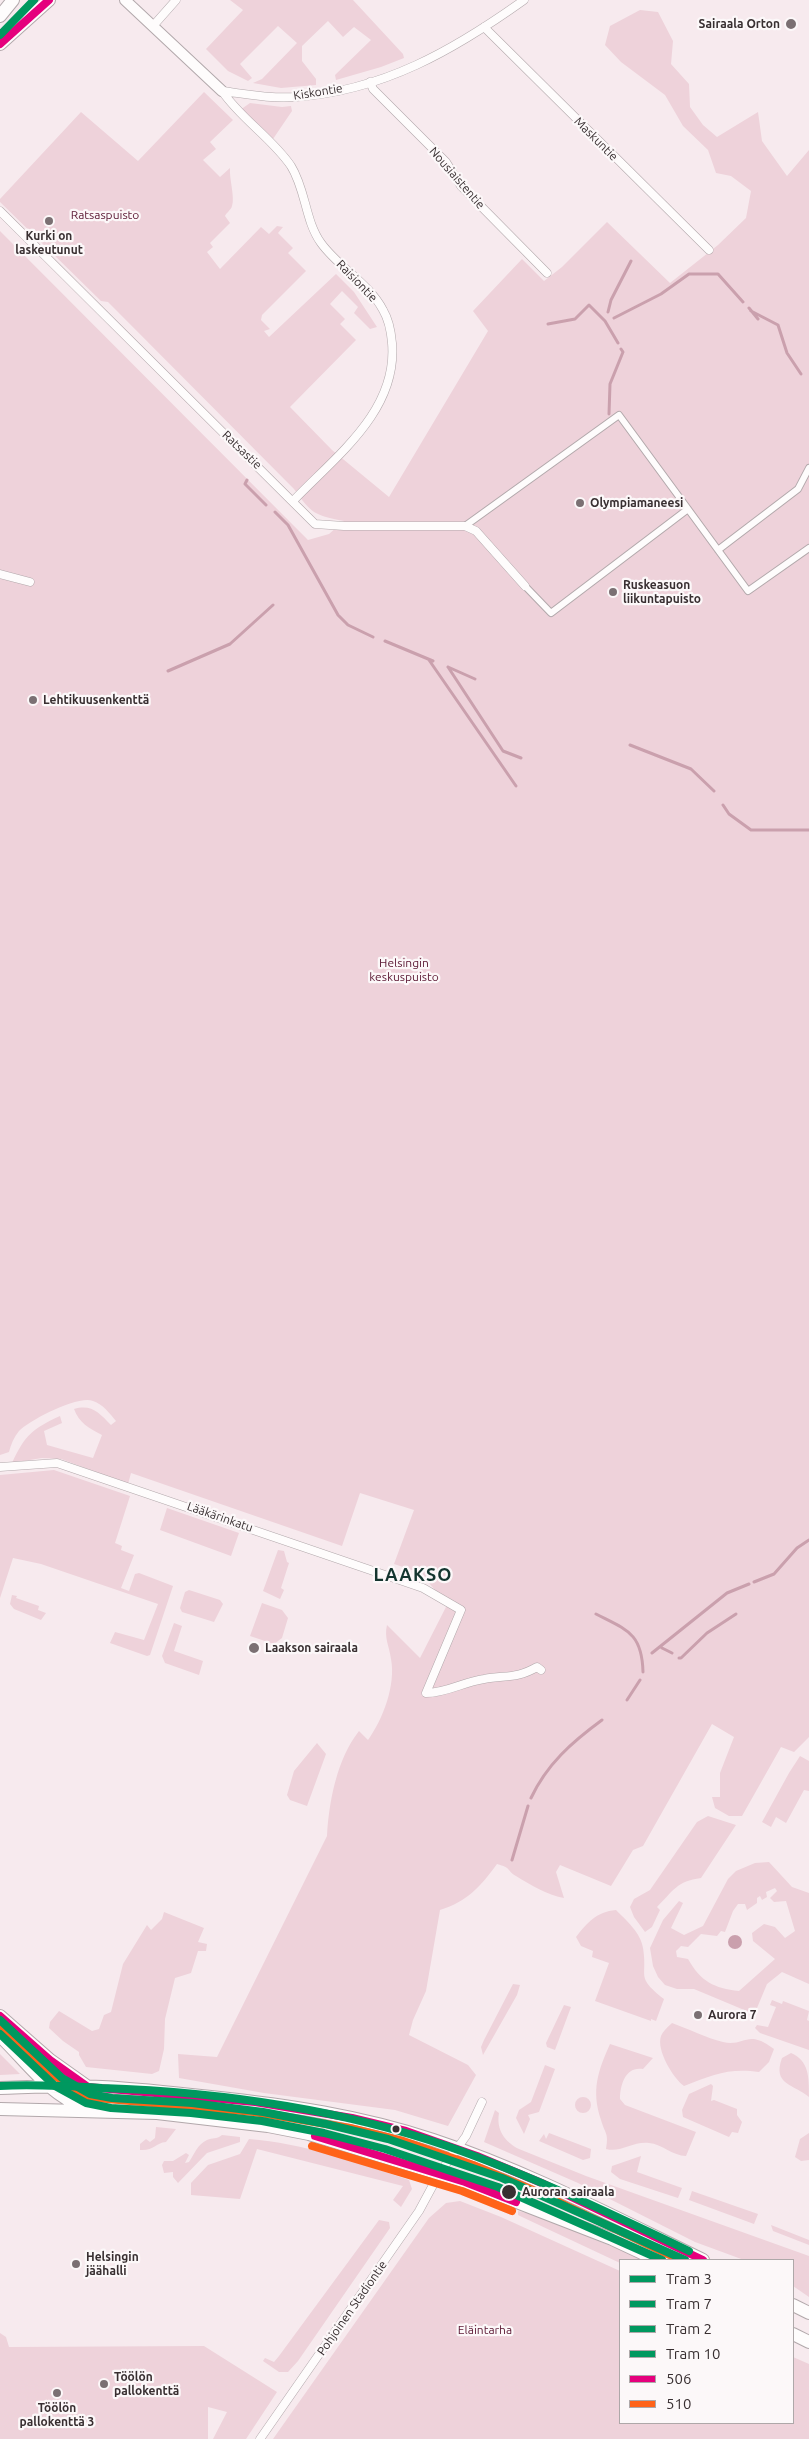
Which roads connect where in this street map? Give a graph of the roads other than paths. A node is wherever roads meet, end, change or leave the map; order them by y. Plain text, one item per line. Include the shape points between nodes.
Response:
1 (13, 0) edge
2 (49, 0) edge
3 (125, 0) edge
4 (176, 0) edge
5 (524, 0) edge
6 (0, 16) edge
7 (154, 26) junction
8 (484, 27) junction
9 (0, 44) edge
10 (370, 82) junction
11 (222, 90) junction
12 (0, 211) edge
13 (709, 250) dead end
14 (547, 273) dead end
15 (809, 468) edge
16 (294, 501) junction
17 (688, 509) junction
18 (465, 526) junction
19 (809, 548) edge
20 (718, 550) junction
21 (0, 574) edge
22 (30, 582) dead end
23 (525, 586) joint
24 (0, 1467) edge
25 (541, 1670) dead end
26 (0, 2016) edge
27 (0, 2036) edge
28 (49, 2086) junction
29 (88, 2087) junction
30 (0, 2088) edge
31 (482, 2102) dead end
32 (0, 2109) edge
33 (92, 2110) junction
34 (458, 2149) junction
35 (439, 2174) junction
36 (655, 2259) edge
37 (700, 2259) edge
38 (794, 2306) edge
39 (809, 2313) edge
40 (794, 2334) edge
41 (809, 2342) edge
42 (260, 2439) edge

1 - 6 main road
2 - 9 main road
3 - 7 street
4 - 7 street
5 - 8 street, Kiskontie
7 - 11 street
8 - 10 street, Kiskontie via 428,61
8 - 13 street, Maskuntie
10 - 11 street, Kiskontie via 293,97
10 - 14 street, Nousiaistentie via 373,89 446,162 461,186
11 - 16 street, Raisiontie via 234,108 291,166 315,233 374,297 383,309 391,331 391,375 380,404 353,440
12 - 16 street, Ratsastie
15 - 20 street via 798,489
16 - 18 street, Ratsastie via 315,524
17 - 18 street via 618,416
17 - 20 street
17 - 23 street via 551,613
18 - 23 street via 482,537
19 - 20 street via 748,591
21 - 22 street
24 - 25 street, Lääkärinkatu via 57,1463 423,1588 461,1610 426,1693 440,1693 484,1679 522,1676 537,1666
26 - 29 main road via 50,2060
27 - 28 main road
28 - 29 main road
28 - 30 main road
28 - 33 main road via 74,2103
29 - 34 main road via 311,2110 385,2126
31 - 34 street, Pohjoinen Stadiontie
32 - 33 main road
33 - 35 main road via 197,2116 268,2126 309,2134
34 - 35 street, Pohjoinen Stadiontie
34 - 37 main road via 544,2184
35 - 36 main road via 612,2239
35 - 42 street, Pohjoinen Stadiontie via 414,2219
38 - 39 main road
40 - 41 main road

